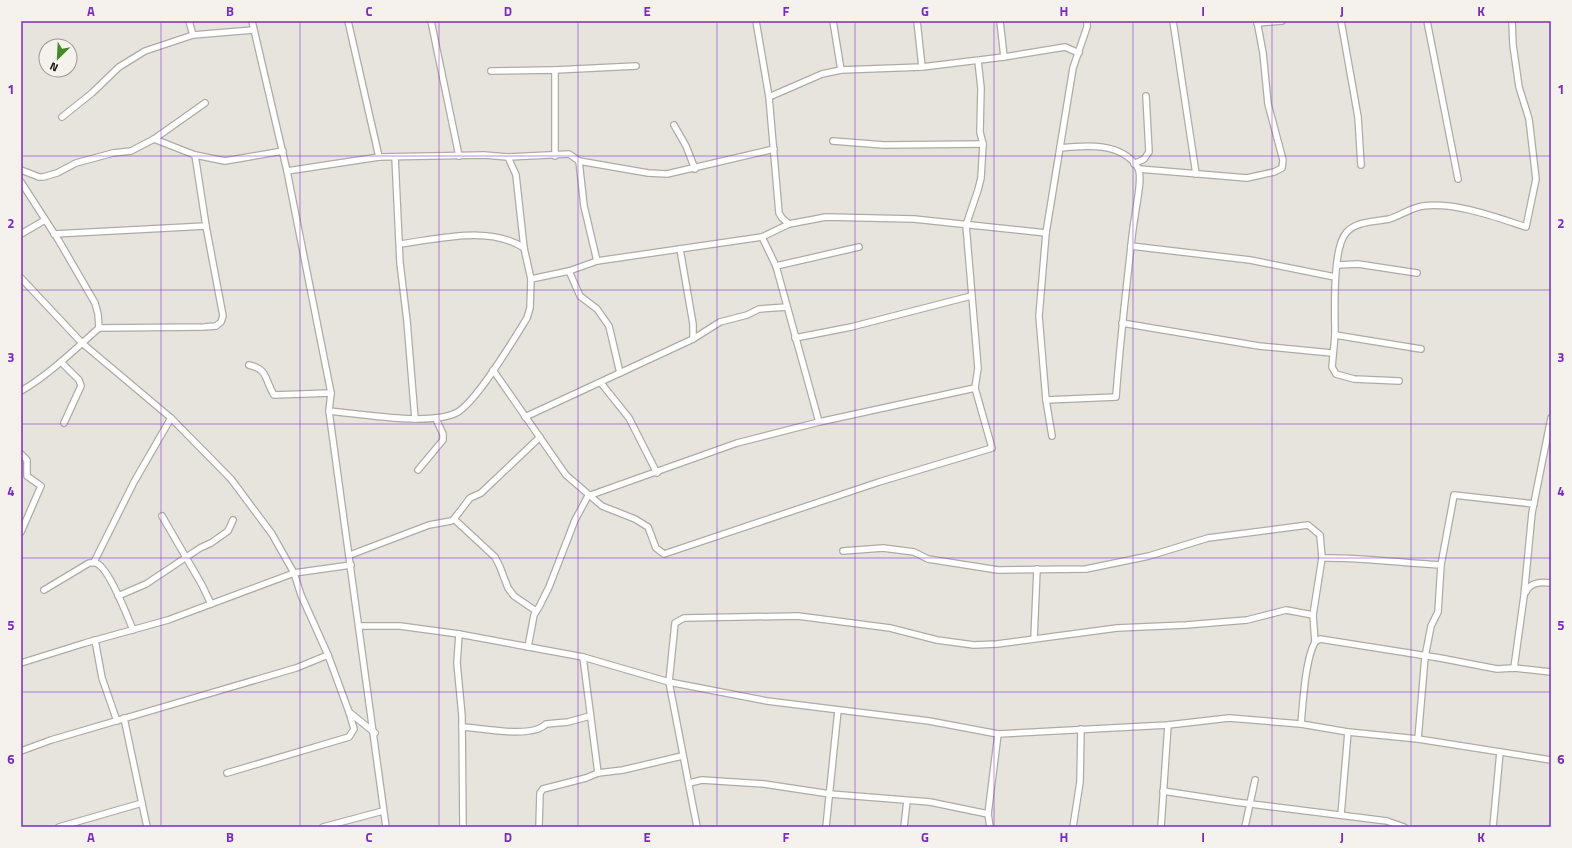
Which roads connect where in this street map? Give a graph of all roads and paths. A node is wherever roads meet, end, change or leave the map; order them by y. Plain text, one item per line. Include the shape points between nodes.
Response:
1 (189, 21) edge
2 (252, 21) edge
3 (348, 21) edge
4 (430, 21) edge
5 (756, 21) edge
6 (832, 21) edge
7 (917, 21) edge
8 (1000, 21) edge
9 (1087, 21) edge
10 (1173, 21) edge
11 (1282, 21) edge
12 (1341, 21) edge
13 (1427, 21) edge
14 (1512, 21) edge
15 (1257, 22) edge
16 (253, 30) junction
17 (193, 35) junction
18 (1079, 54) junction
19 (1004, 57) junction
20 (978, 61) junction
21 (636, 66) dead end
22 (922, 67) junction
23 (555, 70) junction
24 (841, 70) junction
25 (491, 71) dead end
26 (1146, 96) dead end
27 (769, 97) junction
28 (205, 103) dead end
29 (62, 117) dead end
30 (674, 125) dead end
31 (154, 138) junction
32 (833, 141) dead end
33 (983, 144) junction
34 (1060, 148) junction
35 (774, 149) junction
36 (282, 151) junction
37 (195, 156) junction
38 (459, 156) junction
39 (555, 156) junction
40 (380, 157) junction
41 (395, 157) junction
42 (508, 157) junction
43 (579, 161) junction
44 (1134, 164) junction
45 (1361, 165) dead end
46 (695, 169) junction
47 (1138, 169) junction
48 (21, 170) edge
49 (287, 170) junction
50 (1196, 174) junction
51 (1458, 179) dead end
52 (21, 182) edge
53 (45, 220) junction
54 (786, 225) junction
55 (966, 225) junction
56 (206, 226) junction
57 (1046, 233) junction
58 (21, 234) edge
59 (54, 234) junction
60 (762, 237) junction
61 (400, 244) junction
62 (1131, 246) junction
63 (859, 247) dead end
64 (524, 248) junction
65 (680, 249) junction
66 (597, 261) junction
67 (1337, 265) junction
68 (776, 266) junction
69 (569, 271) junction
70 (1417, 273) dead end
71 (1335, 276) junction
72 (21, 278) edge
73 (531, 280) junction
74 (972, 296) junction
75 (787, 307) junction
76 (1122, 323) junction
77 (99, 328) junction
78 (1335, 335) junction
79 (795, 338) junction
80 (693, 339) junction
81 (82, 342) junction
82 (1421, 349) dead end
83 (1332, 353) junction
84 (61, 362) junction
85 (249, 365) dead end
86 (493, 370) junction
87 (620, 372) junction
88 (1399, 381) dead end
89 (601, 383) junction
90 (975, 388) junction
91 (21, 391) edge
92 (331, 393) junction
93 (1046, 400) junction
94 (329, 411) junction
95 (525, 417) junction
96 (171, 418) junction
97 (1551, 418) edge
98 (415, 419) junction
99 (436, 419) junction
100 (819, 422) junction
101 (64, 423) dead end
102 (1550, 432) edge
103 (1052, 436) dead end
104 (540, 437) junction
105 (21, 454) edge
106 (418, 470) dead end
107 (656, 473) junction
108 (588, 496) junction
109 (1534, 504) junction
110 (162, 516) dead end
111 (454, 519) junction
112 (233, 520) dead end
113 (21, 532) edge
114 (844, 551) dead end
115 (350, 555) junction
116 (186, 558) junction
117 (1322, 558) junction
118 (94, 562) junction
119 (351, 565) junction
120 (1441, 565) junction
121 (1037, 569) junction
122 (294, 573) junction
123 (1551, 583) edge
124 (44, 590) dead end
125 (118, 596) junction
126 (1524, 596) junction
127 (211, 604) junction
128 (536, 611) junction
129 (1313, 615) junction
130 (360, 626) junction
131 (133, 630) junction
132 (459, 634) junction
133 (1034, 639) junction
134 (95, 640) junction
135 (1315, 642) junction
136 (528, 647) junction
137 (328, 655) junction
138 (583, 657) junction
139 (1425, 657) junction
140 (21, 663) edge
141 (1514, 668) junction
142 (1551, 672) edge
143 (669, 682) junction
144 (838, 710) junction
145 (349, 712) junction
146 (590, 716) junction
147 (124, 718) junction
148 (117, 721) junction
149 (1301, 724) junction
150 (1168, 725) junction
151 (462, 727) junction
152 (1081, 729) junction
153 (1348, 732) junction
154 (374, 734) junction
155 (998, 734) junction
156 (1418, 739) junction
157 (21, 751) edge
158 (1500, 752) junction
159 (682, 756) junction
160 (1551, 760) edge
161 (227, 773) dead end
162 (598, 773) junction
163 (1255, 780) dead end
164 (689, 783) junction
165 (1163, 791) junction
166 (830, 794) junction
167 (907, 801) junction
168 (142, 803) junction
169 (1251, 804) junction
170 (383, 811) junction
171 (988, 814) junction
172 (1340, 815) junction
173 (59, 827) edge
174 (148, 827) edge
175 (323, 827) edge
176 (386, 827) edge
177 (463, 827) edge
178 (539, 827) edge
179 (697, 827) edge
180 (826, 827) edge
181 (904, 827) edge
182 (990, 827) edge
183 (1073, 827) edge
184 (1161, 827) edge
185 (1245, 827) edge
186 (1404, 827) edge
187 (1492, 827) edge

1 - 17 street
2 - 16 street
3 - 40 street
4 - 38 street
5 - 27 street
6 - 24 street
7 - 22 street
8 - 19 street
9 - 18 street
10 - 50 street
11 - 15 street
12 - 45 street via 1358,117
13 - 51 street
14 - 67 street via 1519,87 1529,119 1536,178 1526,227 1483,212 1437,205 1422,206 1390,219 1368,222 1352,228 1343,238
15 - 50 street via 1268,104 1282,168 1247,178
16 - 17 street
16 - 36 street
17 - 29 street via 145,51 119,67
18 - 19 street via 1065,47
18 - 34 street via 1073,68
19 - 20 street
20 - 22 street
20 - 33 street via 981,88 980,132
21 - 23 street
22 - 24 street
23 - 25 street
23 - 39 street
24 - 27 street via 822,74
26 - 44 street via 1149,152 1144,159
27 - 35 street
28 - 31 street
30 - 46 street
31 - 37 street
31 - 48 street via 131,151 76,163 43,177
32 - 33 street via 884,145
33 - 55 street via 978,190
34 - 44 street via 1099,146 1115,150
34 - 57 street
35 - 46 street
35 - 54 street via 780,214
36 - 37 street via 225,160
36 - 49 street
37 - 56 street
38 - 41 street
38 - 42 street
39 - 42 street
39 - 43 street via 569,154
40 - 41 street
40 - 49 street
41 - 61 street
42 - 64 street via 516,175
43 - 46 street via 648,173 667,174
43 - 66 street via 584,206
44 - 47 street
47 - 50 street
47 - 62 street via 1140,183
49 - 92 street
52 - 53 street
53 - 58 street
53 - 59 street
54 - 55 street via 826,217 914,219
54 - 60 street
55 - 57 street
55 - 74 street
56 - 59 street
56 - 77 street via 223,316 221,322 216,326 204,327
57 - 93 street via 1039,316
59 - 77 street via 95,303
60 - 65 street
60 - 68 street
61 - 64 street via 465,236 499,237
61 - 98 street
62 - 71 street via 1250,260
62 - 76 street
63 - 68 street
64 - 73 street
65 - 66 street
65 - 80 street via 693,324
66 - 69 street
67 - 70 street via 1358,264
67 - 71 street
68 - 75 street
69 - 73 street
69 - 87 street via 580,296 597,309 609,326
71 - 78 street
72 - 81 street
73 - 86 street via 527,318
74 - 79 street via 851,327
74 - 90 street via 978,368
75 - 79 street
75 - 80 street via 759,309 720,322
76 - 83 street via 1259,346
76 - 93 street via 1116,397
77 - 81 street
78 - 82 street
78 - 83 street
79 - 100 street
80 - 87 street
81 - 84 street
81 - 96 street
83 - 88 street via 1332,367 1336,374 1354,379
84 - 91 street
84 - 101 street via 79,380 81,386
85 - 92 street via 264,372 274,395
86 - 95 street
86 - 99 street via 466,405 457,412
87 - 89 street
89 - 95 street
89 - 107 street via 628,418
90 - 100 street
90 - 108 street via 992,448 880,482 664,554 656,548 648,527 602,506
92 - 94 street
93 - 103 street
94 - 98 street
94 - 115 street
95 - 104 street
96 - 118 street via 134,482
96 - 122 street via 231,479 272,534
97 - 102 street
98 - 99 street
99 - 106 street via 444,434 443,440
100 - 107 street via 737,443
102 - 109 street
104 - 108 street via 566,475
104 - 111 street via 481,493 470,498
105 - 113 street via 27,460 27,476 41,486
107 - 108 street
108 - 128 street
109 - 120 street via 1454,495
109 - 126 street
110 - 116 street
111 - 115 street via 429,525
111 - 128 street via 495,557 514,596
112 - 116 street via 228,531
114 - 121 street via 883,548 914,552 928,559 971,567 998,570
115 - 119 street
116 - 125 street via 146,584
116 - 127 street
117 - 120 street via 1356,557
117 - 121 street via 1320,535 1308,525 1208,538 1149,556 1086,569
117 - 129 street
118 - 124 street
118 - 125 street via 108,575
119 - 122 street
119 - 130 street
120 - 139 street via 1438,612 1431,626
121 - 133 street
122 - 127 street
122 - 137 street
123 - 126 street via 1533,584
125 - 131 street
126 - 141 street
127 - 131 street
128 - 136 street
129 - 133 street via 1286,610 1247,620 1117,628
129 - 135 street
130 - 132 street via 400,626
130 - 154 street
131 - 134 street
132 - 136 street
132 - 151 street via 456,663
133 - 143 street via 974,645 937,640 890,628 798,616 684,618 675,623
134 - 140 street
134 - 148 street via 102,678
135 - 139 street via 1320,640
135 - 149 street via 1305,687
136 - 138 street
137 - 145 street
137 - 147 street via 296,668
138 - 143 street
138 - 146 street
139 - 141 street via 1498,669
139 - 156 street
141 - 142 street
143 - 144 street via 767,701
143 - 159 street
144 - 155 street via 929,721
144 - 166 street
145 - 154 street
145 - 161 street via 354,729 349,737
146 - 151 street via 546,724 541,729 531,731
146 - 162 street
147 - 148 street
147 - 168 street
148 - 157 street
149 - 150 street via 1229,718
149 - 153 street
150 - 152 street
150 - 165 street
151 - 177 street
152 - 155 street
152 - 183 street via 1080,782
153 - 156 street
153 - 172 street
154 - 170 street
155 - 171 street
156 - 158 street
158 - 160 street
158 - 187 street
159 - 162 street via 623,770
159 - 164 street
162 - 178 street via 543,788 540,792
163 - 169 street
164 - 166 street via 702,780 764,784
164 - 179 street
165 - 169 street
165 - 184 street
166 - 167 street
166 - 180 street
167 - 171 street via 930,802
167 - 181 street
168 - 173 street
168 - 174 street
169 - 172 street
169 - 185 street
170 - 175 street
170 - 176 street
171 - 182 street
172 - 186 street via 1387,821

